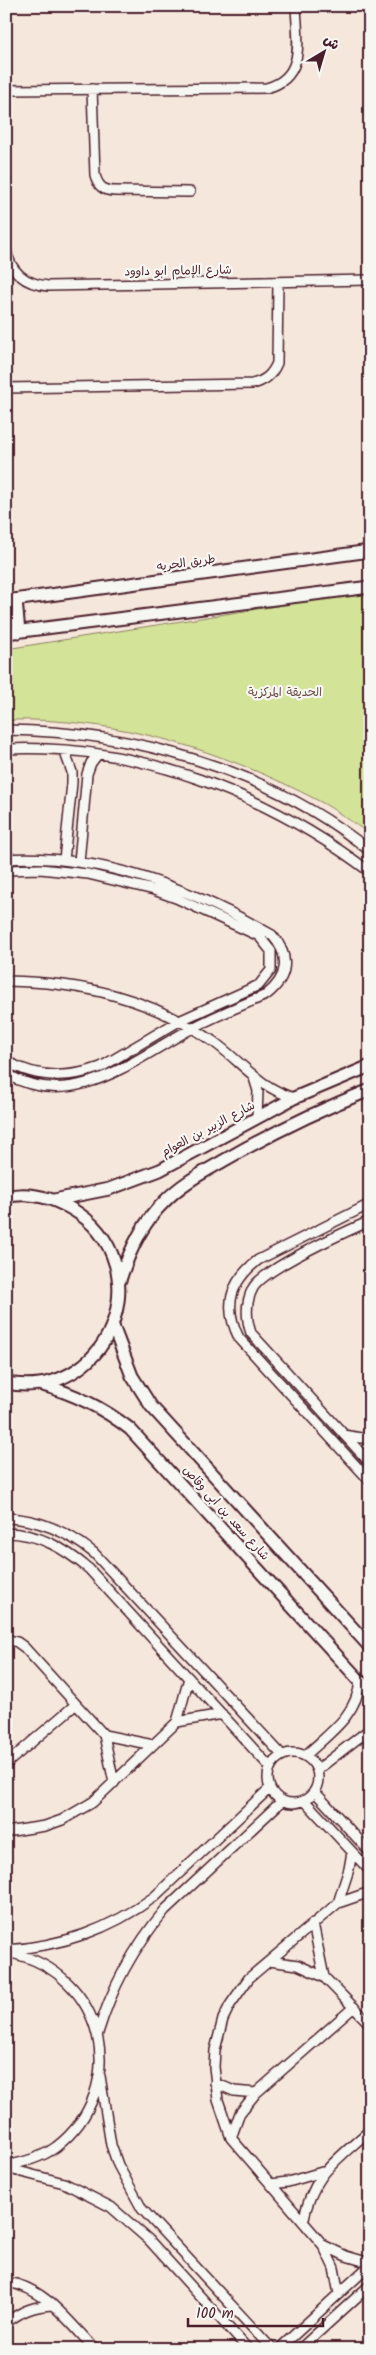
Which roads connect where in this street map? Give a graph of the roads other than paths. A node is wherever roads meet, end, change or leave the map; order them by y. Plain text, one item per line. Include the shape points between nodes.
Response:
1 (296, 6) edge
2 (92, 89) junction
3 (6, 90) edge
4 (190, 192) dead end
5 (6, 249) edge
6 (370, 280) edge
7 (278, 282) junction
8 (6, 388) edge
9 (370, 551) edge
10 (370, 587) edge
11 (11, 600) edge
12 (19, 632) junction
13 (6, 633) edge
14 (6, 730) edge
15 (6, 749) edge
16 (64, 750) junction
17 (98, 754) junction
18 (370, 852) edge
19 (6, 859) edge
20 (64, 860) junction
21 (79, 862) junction
22 (6, 870) edge
23 (370, 872) edge
24 (178, 894) junction
25 (6, 981) edge
26 (179, 1021) junction
27 (192, 1028) junction
28 (6, 1061) edge
29 (370, 1066) edge
30 (6, 1074) edge
31 (254, 1078) junction
32 (370, 1090) edge
33 (294, 1098) junction
34 (257, 1118) junction
35 (8, 1196) edge
36 (54, 1200) junction
37 (370, 1204) edge
38 (370, 1220) edge
39 (119, 1282) junction
40 (113, 1326) junction
41 (6, 1383) edge
42 (39, 1384) junction
43 (299, 1386) junction
44 (290, 1394) junction
45 (344, 1435) junction
46 (370, 1436) edge
47 (370, 1464) edge
48 (370, 1481) edge
49 (6, 1518) edge
50 (6, 1533) edge
51 (6, 1639) edge
52 (370, 1647) edge
53 (189, 1678) junction
54 (360, 1681) junction
55 (370, 1692) edge
56 (75, 1705) junction
57 (222, 1714) junction
58 (177, 1722) junction
59 (370, 1728) edge
60 (104, 1735) junction
61 (152, 1746) junction
62 (282, 1755) junction
63 (305, 1756) junction
64 (6, 1764) edge
65 (270, 1767) junction
66 (317, 1770) junction
67 (114, 1783) junction
68 (270, 1788) junction
69 (315, 1792) junction
70 (305, 1801) junction
71 (282, 1802) junction
72 (6, 1832) edge
73 (352, 1852) junction
74 (370, 1852) edge
75 (370, 1871) edge
76 (370, 1892) edge
77 (338, 1903) junction
78 (313, 1923) junction
79 (6, 1951) edge
80 (269, 1961) junction
81 (324, 1977) junction
82 (354, 2007) junction
83 (370, 2024) edge
84 (98, 2033) junction
85 (100, 2076) junction
86 (215, 2082) junction
87 (256, 2093) junction
88 (370, 2130) edge
89 (231, 2138) junction
90 (6, 2167) edge
91 (322, 2172) junction
92 (270, 2184) junction
93 (303, 2222) junction
94 (322, 2245) junction
95 (370, 2264) edge
96 (6, 2282) edge
97 (370, 2285) edge
98 (339, 2294) junction
99 (53, 2305) junction
100 (6, 2324) edge
101 (94, 2348) edge
102 (248, 2349) edge
103 (272, 2349) edge
104 (279, 2349) edge
105 (300, 2349) edge

1 - 2 street via 296,63 292,72 276,85 266,88
2 - 3 street
2 - 4 street via 95,175 100,187 106,191
5 - 7 street, شارع الإمام ابو داوود via 14,270 35,285
6 - 7 street, شارع الإمام ابو داوود
7 - 8 street via 277,363 261,382
9 - 11 street, طريق الحريه
10 - 12 street
11 - 12 street
12 - 13 street
14 - 18 street via 89,736 164,752 213,767 292,801
15 - 16 street
16 - 17 street
16 - 20 street via 72,772
17 - 21 street via 87,774
17 - 23 street via 173,771 251,800 300,825
19 - 20 street
20 - 21 street
21 - 24 street via 125,872
22 - 24 street via 40,869 88,874
24 - 26 street via 259,936 271,951 272,961 271,970 259,985
24 - 27 street via 272,935 285,955 286,967 276,988
25 - 26 street via 54,983 106,991
26 - 27 street
26 - 28 street via 101,1066 80,1073 44,1075
27 - 30 street via 107,1076 77,1087 46,1088
27 - 31 street via 235,1059
29 - 33 street, شارع الزبير بن العوام
31 - 33 street
31 - 34 street via 258,1091
32 - 39 street via 282,1129 180,1187 163,1202 141,1231
33 - 34 street, شارع الزبير بن العوام
34 - 36 street, شارع الزبير بن العوام via 135,1181 109,1190
35 - 36 street via 32,1195
36 - 39 street via 74,1209 92,1223 115,1260
37 - 44 street via 258,1260 237,1281 231,1302 232,1325 239,1338
38 - 43 street via 270,1271 254,1287 249,1298 247,1310 251,1333
39 - 40 street via 119,1304
40 - 42 street via 96,1354 84,1365 70,1374
40 - 52 street, شارع سعد بن ابى وقاص via 132,1376 151,1406
41 - 42 street
42 - 54 street, شارع سعد بن ابى وقاص via 78,1396 130,1429
43 - 44 street
43 - 45 street
44 - 48 street
45 - 46 street
45 - 47 street
49 - 62 street via 24,1519 54,1528 94,1553
50 - 53 street via 33,1536 72,1555 89,1569
51 - 56 street via 24,1647
53 - 57 street
53 - 58 street
54 - 55 street, شارع سعد بن ابى وقاص
54 - 63 street via 356,1704 349,1715
56 - 60 street
56 - 64 street
57 - 58 street
57 - 65 street
58 - 61 street
59 - 66 street
60 - 61 street
60 - 67 street
61 - 67 street
62 - 63 street via 297,1753
62 - 65 street
63 - 66 street
65 - 68 street
66 - 69 street via 319,1778
67 - 72 street via 93,1802 62,1820
68 - 71 street
68 - 79 street via 154,1896 114,1923 48,1946
69 - 70 street
69 - 74 street
70 - 71 street
70 - 73 street
71 - 84 street via 152,1925 120,1976
73 - 75 street
73 - 77 street
76 - 77 street
77 - 78 street
78 - 80 street
78 - 81 street
79 - 84 street via 28,1956 52,1968 72,1986 88,2008
80 - 81 street via 298,1965
80 - 86 street via 239,1991 223,2019 215,2050
81 - 82 street
82 - 83 street
82 - 87 street
84 - 85 street
85 - 90 street via 91,2104 76,2128 55,2148 29,2161
85 - 103 street via 111,2145 142,2209
86 - 87 street via 234,2091
86 - 89 street
87 - 89 street via 240,2114
88 - 91 street
89 - 92 street
90 - 102 street via 64,2183 110,2207 149,2240
91 - 92 street
91 - 93 street via 310,2196
92 - 93 street
93 - 94 street
94 - 95 street
94 - 98 street via 334,2268
95 - 98 street
96 - 99 street via 28,2288
97 - 105 street
98 - 104 street
99 - 100 street via 28,2309
99 - 101 street

